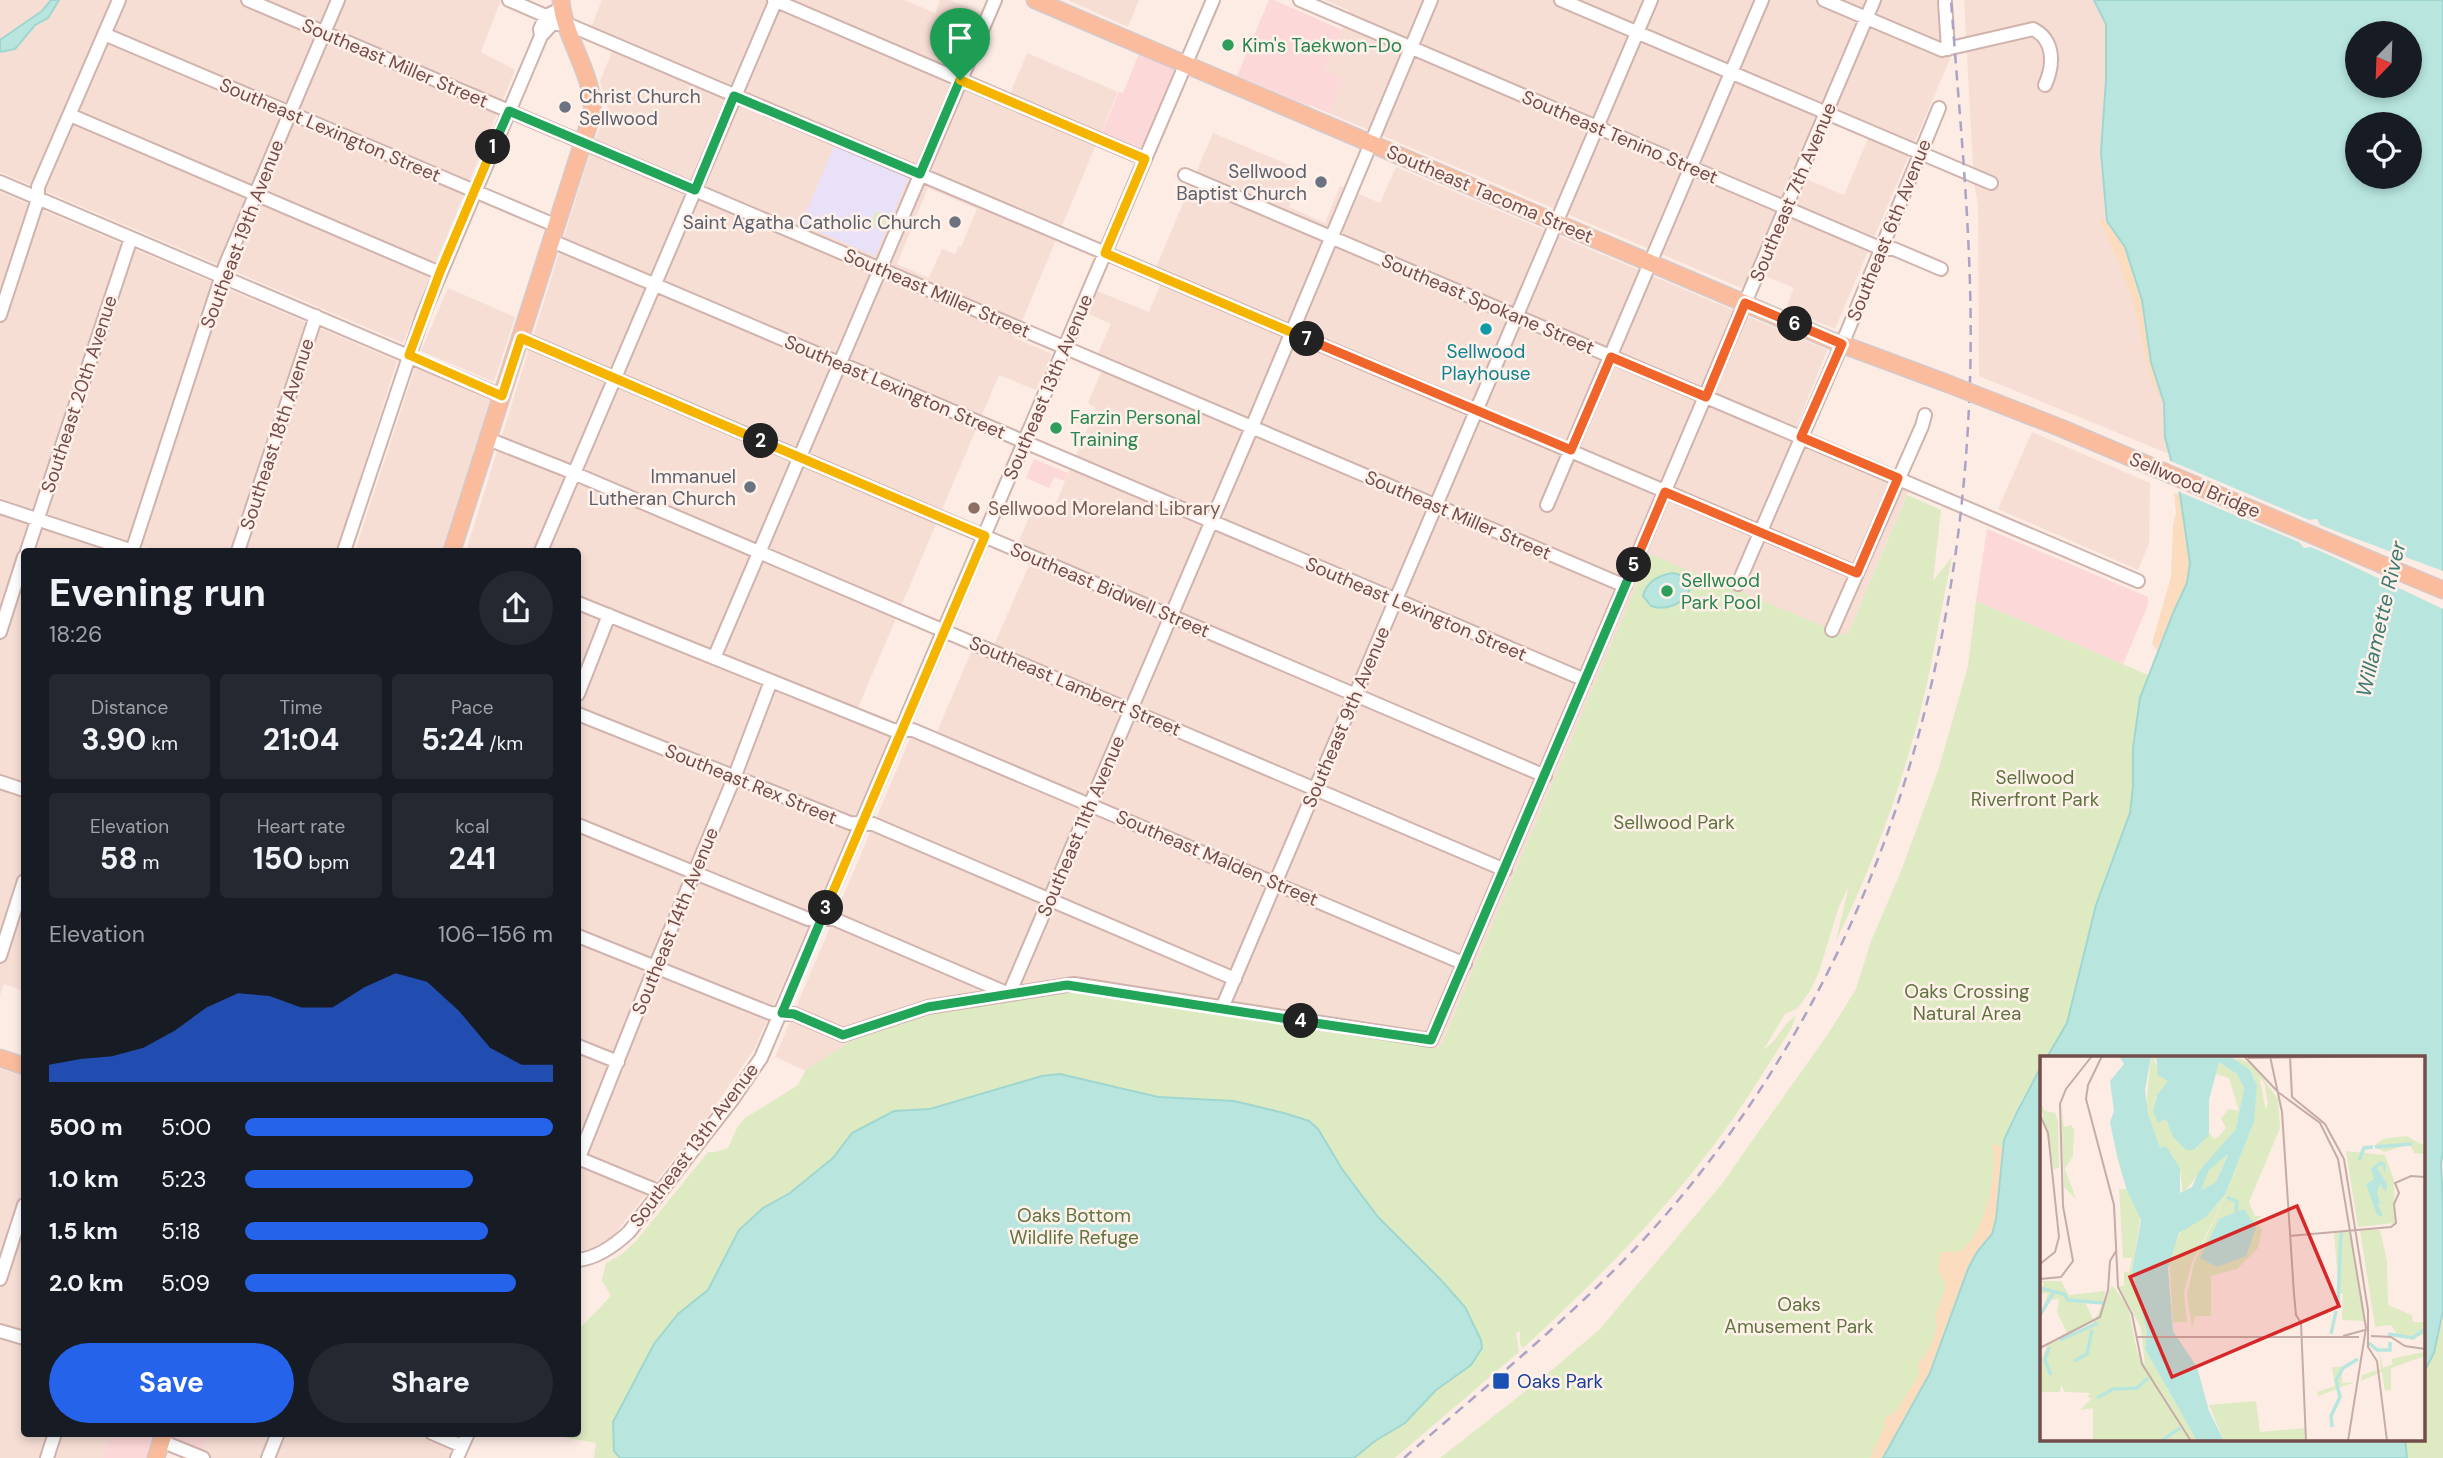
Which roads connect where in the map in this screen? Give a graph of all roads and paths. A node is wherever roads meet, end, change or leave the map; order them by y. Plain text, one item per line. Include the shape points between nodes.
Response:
1 (119, 0) edge
2 (247, 0) edge
3 (338, 0) edge
4 (509, 0) edge
5 (775, 0) edge
6 (995, 0) edge
7 (1035, 0) edge
8 (1213, 0) edge
9 (1300, 0) edge
10 (1432, 0) edge
11 (1561, 0) edge
12 (1651, 0) edge
13 (1762, 0) edge
14 (1824, 0) edge
15 (1874, 0) edge
16 (1945, 2) dead end
17 (563, 11) edge
18 (546, 16) junction
19 (1866, 18) junction
20 (324, 32) junction
21 (1637, 33) junction
22 (104, 34) junction
23 (541, 36) junction
24 (1412, 47) junction
25 (1948, 49) junction
26 (1186, 64) junction
27 (1731, 73) junction
28 (960, 80) junction
29 (2045, 85) dead end
30 (734, 96) junction
31 (1939, 108) dead end
32 (509, 111) junction
33 (290, 113) junction
34 (1826, 114) junction
35 (70, 116) junction
36 (1597, 127) junction
37 (583, 143) junction
38 (1371, 144) junction
39 (1920, 153) junction
40 (1145, 159) junction
41 (1691, 167) junction
42 (920, 174) junction
43 (1185, 175) dead end
44 (0, 182) edge
45 (1991, 183) dead end
46 (695, 190) junction
47 (475, 192) junction
48 (256, 194) junction
49 (38, 199) junction
50 (1786, 208) junction
51 (1556, 222) junction
52 (554, 233) junction
53 (131, 238) junction
54 (1332, 238) junction
55 (1882, 248) junction
56 (1105, 253) junction
57 (1651, 262) junction
58 (880, 269) junction
59 (1941, 269) dead end
60 (440, 272) junction
61 (222, 276) junction
62 (654, 284) junction
63 (1745, 303) junction
64 (0, 315) edge
65 (316, 316) junction
66 (1517, 317) junction
67 (1292, 332) junction
68 (521, 338) junction
69 (1842, 344) junction
70 (1065, 347) junction
71 (409, 355) junction
72 (1611, 357) junction
73 (840, 364) junction
74 (614, 378) junction
75 (1946, 383) joint
76 (502, 396) junction
77 (1706, 397) junction
78 (1476, 411) junction
79 (1925, 415) dead end
80 (1252, 427) junction
81 (1801, 437) junction
82 (488, 439) junction
83 (1025, 441) junction
84 (1571, 450) junction
85 (799, 458) junction
86 (574, 473) junction
87 (1898, 478) junction
88 (1665, 492) junction
89 (1436, 505) junction
90 (1547, 505) dead end
91 (0, 507) edge
92 (37, 519) junction
93 (1211, 521) junction
94 (1760, 531) junction
95 (985, 536) junction
96 (28, 548) edge
97 (123, 548) edge
98 (133, 548) edge
99 (240, 548) edge
100 (345, 548) edge
101 (453, 548) edge
102 (542, 548) edge
103 (759, 553) junction
104 (21, 566) edge
105 (1857, 573) junction
106 (2138, 581) dead end
107 (1738, 584) dead end
108 (1625, 586) junction
109 (2443, 590) edge
110 (1395, 600) junction
111 (581, 604) edge
112 (609, 615) junction
113 (1171, 617) junction
114 (1832, 630) dead end
115 (944, 631) junction
116 (0, 632) edge
117 (714, 658) junction
118 (1586, 680) junction
119 (771, 681) junction
120 (581, 686) edge
121 (1356, 694) junction
122 (1131, 709) junction
123 (581, 715) edge
124 (902, 730) junction
125 (1545, 776) junction
126 (734, 778) junction
127 (0, 782) edge
128 (21, 789) edge
129 (1315, 789) junction
130 (1091, 805) junction
131 (863, 824) junction
132 (581, 826) edge
133 (1505, 870) junction
134 (694, 872) junction
135 (1276, 884) junction
136 (21, 890) edge
137 (1050, 899) junction
138 (822, 919) junction
139 (581, 937) edge
140 (0, 956) edge
141 (1465, 964) junction
142 (654, 967) junction
143 (1235, 979) junction
144 (1009, 994) junction
145 (1222, 1008) junction
146 (782, 1013) junction
147 (581, 1047) edge
148 (0, 1058) edge
149 (618, 1062) junction
150 (21, 1065) edge
151 (581, 1152) edge
152 (581, 1160) edge
153 (660, 1192) junction
154 (21, 1214) edge
155 (581, 1259) edge
156 (0, 1279) edge
157 (0, 1331) edge
158 (21, 1337) edge
159 (54, 1437) edge
160 (162, 1437) edge
161 (276, 1437) edge
162 (442, 1437) edge
163 (463, 1446) edge
164 (47, 1458) edge
165 (156, 1458) edge
166 (203, 1458) edge
167 (268, 1458) edge

1 - 22 street
2 - 20 street, Southeast Miller Street
3 - 20 street, Southeast 19th Avenue
4 - 18 street
5 - 28 street
5 - 30 street
6 - 28 street
7 - 26 main road, Southeast Tacoma Street
8 - 26 street, Southeast 13th Avenue
9 - 24 street, Southeast Tenino Street
10 - 24 street, Southeast 11th Avenue
11 - 21 street
12 - 21 street, Southeast 9th Avenue
13 - 27 street
14 - 19 street
15 - 19 street, Southeast 7th Avenue
16 - 25 street
17 - 18 street
17 - 23 street
17 - 30 street
17 - 37 main road via 593,100
18 - 23 street
19 - 25 street via 1930,46
19 - 34 street, Southeast 7th Avenue
20 - 32 street, Southeast Miller Street
20 - 33 street, Southeast 19th Avenue
21 - 27 street
21 - 36 street, Southeast 9th Avenue
22 - 33 street, Southeast Lexington Street
22 - 35 street
23 - 32 street
24 - 36 street, Southeast Tenino Street
24 - 38 street, Southeast 11th Avenue
25 - 29 street via 2033,29 2049,42 2051,59
26 - 38 main road, Southeast Tacoma Street
26 - 40 street, Southeast 13th Avenue
27 - 34 street
27 - 41 street
28 - 40 street
28 - 42 street
30 - 42 street
30 - 46 street
31 - 39 street, Southeast 6th Avenue
32 - 37 street, Southeast Miller Street
32 - 47 street
33 - 47 street, Southeast Lexington Street
33 - 48 street, Southeast 19th Avenue
34 - 39 street
34 - 50 street, Southeast 7th Avenue
35 - 48 street
35 - 49 street via 38,187
36 - 41 street, Southeast Tenino Street
36 - 51 street, Southeast 9th Avenue
37 - 46 street, Southeast Miller Street
37 - 52 main road
38 - 51 main road, Southeast Tacoma Street
38 - 54 street, Southeast 11th Avenue
39 - 45 street
39 - 55 street, Southeast 6th Avenue
40 - 56 street, Southeast 13th Avenue
41 - 50 street, Southeast Tenino Street
41 - 57 street
42 - 56 street
42 - 58 street
43 - 54 street, Southeast Spokane Street
44 - 49 street
46 - 58 street, Southeast Miller Street
46 - 62 street
47 - 52 street, Southeast Lexington Street
47 - 60 street
48 - 60 street
48 - 61 street, Southeast 19th Avenue
49 - 53 street
49 - 64 street
50 - 55 street, Southeast Tenino Street
50 - 63 street, Southeast 7th Avenue
51 - 57 main road, Southeast Tacoma Street
51 - 66 street, Southeast 9th Avenue
52 - 62 street, Southeast Lexington Street
52 - 68 main road
53 - 61 street
53 - 92 street, Southeast 20th Avenue
54 - 66 street, Southeast Spokane Street
54 - 67 street, Southeast 11th Avenue
55 - 59 street, Southeast Tenino Street
55 - 69 street, Southeast 6th Avenue
56 - 67 street
56 - 70 street, Southeast 13th Avenue
57 - 63 main road, Southeast Tacoma Street
57 - 72 street
58 - 70 street, Southeast Miller Street
58 - 73 street
60 - 71 street
61 - 65 street
61 - 98 street, Southeast 19th Avenue
62 - 73 street, Southeast Lexington Street
62 - 74 street
63 - 69 main road, Southeast Tacoma Street
63 - 77 street, Southeast 7th Avenue
65 - 71 street
65 - 99 street, Southeast 18th Avenue
66 - 72 street, Southeast Spokane Street
66 - 78 street, Southeast 9th Avenue
67 - 78 street
67 - 80 street, Southeast 11th Avenue
68 - 74 street, Southeast Bidwell Street
68 - 76 main road
69 - 75 main road, Southeast Tacoma Street
69 - 81 street, Southeast 6th Avenue
70 - 80 street, Southeast Miller Street
70 - 83 street, Southeast 13th Avenue
71 - 76 street
71 - 100 street
72 - 77 street, Southeast Spokane Street
72 - 84 street
73 - 83 street, Southeast Lexington Street
73 - 85 street
74 - 85 street, Southeast Bidwell Street
74 - 86 street
75 - 109 main road, Sellwood Bridge, bridge
76 - 82 main road
77 - 81 street, Southeast Spokane Street
77 - 88 street, Southeast 7th Avenue
78 - 84 street
78 - 89 street, Southeast 9th Avenue
79 - 87 street
80 - 89 street, Southeast Miller Street
80 - 93 street, Southeast 11th Avenue
81 - 87 street, Southeast Spokane Street
81 - 94 street, Southeast 6th Avenue
82 - 86 street, Southeast Lambert Street
82 - 101 main road
83 - 93 street, Southeast Lexington Street
83 - 95 street, Southeast 13th Avenue
84 - 88 street
84 - 90 street
85 - 95 street, Southeast Bidwell Street
85 - 103 street
86 - 102 street
86 - 103 street, Southeast Lambert Street
87 - 105 street
87 - 106 street, Southeast Spokane Street
88 - 94 street
88 - 108 street, Southeast 7th Avenue
89 - 108 street, Southeast Miller Street
89 - 110 street, Southeast 9th Avenue
91 - 92 street
92 - 96 street, Southeast 20th Avenue
92 - 97 street
93 - 110 street, Southeast Lexington Street
93 - 113 street, Southeast 11th Avenue
94 - 105 street
94 - 107 street, Southeast 6th Avenue
95 - 113 street, Southeast Bidwell Street
95 - 115 street, Southeast 13th Avenue
103 - 115 street, Southeast Lambert Street
103 - 117 street
104 - 116 street
105 - 114 street
108 - 118 street, Southeast 7th Avenue
110 - 118 street, Southeast Lexington Street
110 - 121 street, Southeast 9th Avenue
111 - 112 street, Southeast Malden Street
112 - 117 street, Southeast Malden Street
112 - 120 street
113 - 121 street, Southeast Bidwell Street
113 - 122 street, Southeast 11th Avenue
115 - 122 street, Southeast Lambert Street
115 - 124 street, Southeast 13th Avenue
117 - 119 street, Southeast Malden Street
118 - 125 street, Southeast 7th Avenue
119 - 124 street, Southeast Malden Street
119 - 126 street, Southeast 14th Avenue
121 - 125 street, Southeast Bidwell Street
121 - 129 street, Southeast 9th Avenue
122 - 129 street, Southeast Lambert Street
122 - 130 street, Southeast 11th Avenue
123 - 126 street, Southeast Rex Street
124 - 130 street, Southeast Malden Street via 913,730
124 - 131 street, Southeast 13th Avenue
125 - 133 street, Southeast 7th Avenue
126 - 131 street, Southeast Rex Street
126 - 134 street, Southeast 14th Avenue
127 - 128 street
129 - 133 street, Southeast Lambert Street
129 - 135 street, Southeast 9th Avenue
130 - 135 street, Southeast Malden Street
130 - 137 street, Southeast 11th Avenue
131 - 137 street, Southeast Rex Street via 873,824
131 - 138 street, Southeast 13th Avenue
132 - 134 street
133 - 141 street, Southeast 7th Avenue
134 - 138 street via 808,919
134 - 142 street, Southeast 14th Avenue
135 - 141 street, Southeast Malden Street
135 - 143 street, Southeast 9th Avenue
136 - 140 street
137 - 143 street, Southeast Rex Street
137 - 144 street, Southeast 11th Avenue
138 - 144 street via 834,919
138 - 146 street, Southeast 13th Avenue
139 - 142 street
141 - 145 street, Southeast 7th Avenue via 1431,1040
142 - 146 street via 770,1013
142 - 149 street, Southeast 14th Avenue
143 - 145 street, Southeast 9th Avenue
144 - 145 street via 1074,985
144 - 146 street via 928,1007 845,1035
146 - 153 street, Southeast 13th Avenue via 754,1069
147 - 149 street
148 - 150 main road
149 - 151 street, Southeast 14th Avenue
152 - 153 street
153 - 155 street, Southeast 13th Avenue via 617,1243
154 - 156 street
157 - 158 street
159 - 164 street
160 - 165 main road
160 - 166 street
161 - 167 street
162 - 163 street

